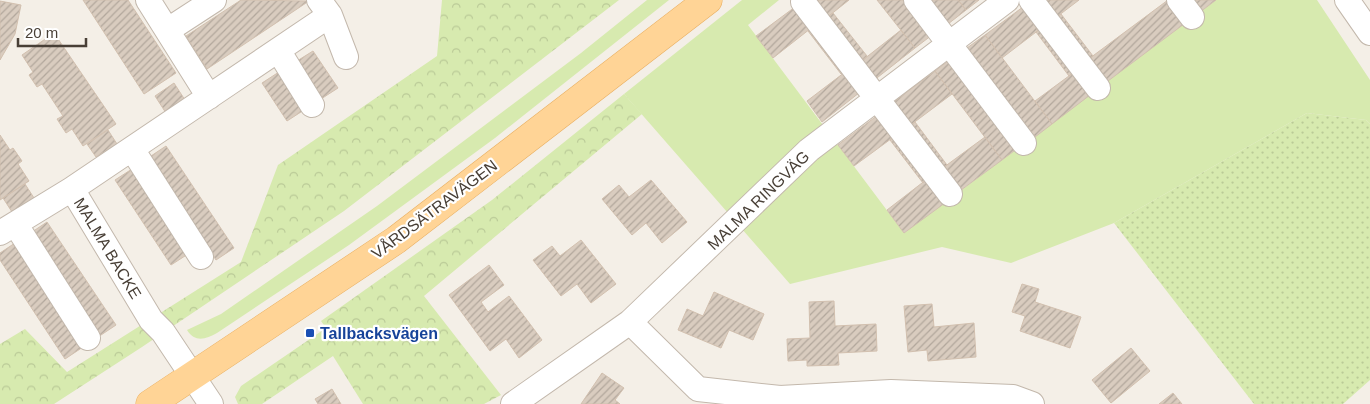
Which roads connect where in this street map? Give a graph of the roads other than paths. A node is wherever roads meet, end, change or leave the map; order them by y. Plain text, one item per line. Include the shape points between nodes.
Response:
1 (148, 0) edge
2 (214, 0) edge
3 (708, 0) edge
4 (916, 0) edge
5 (1007, 0) edge
6 (1031, 0) edge
7 (1347, 0) edge
8 (803, 2) dead end
9 (325, 8) edge
10 (168, 30) junction
11 (1370, 33) edge
12 (950, 43) junction
13 (278, 50) junction
14 (346, 57) dead end
15 (1098, 88) dead end
16 (209, 97) junction
17 (878, 97) junction
18 (312, 105) dead end
19 (1024, 143) dead end
20 (132, 149) junction
21 (72, 189) junction
22 (950, 194) dead end
23 (8, 229) edge
24 (201, 257) dead end
25 (630, 322) junction
26 (88, 338) dead end
27 (192, 377) junction
28 (150, 404) edge
29 (211, 404) edge
30 (512, 404) edge
31 (1032, 404) edge

1 - 10 street
2 - 10 street
3 - 27 main road, VÅRDSÄTRAVÄGEN via 396,240
4 - 12 street
5 - 12 street, MALMA RINGVÄG
6 - 15 street
7 - 11 street
8 - 17 street
9 - 13 street
9 - 14 street
10 - 16 street
12 - 17 street, MALMA RINGVÄG
12 - 19 street
13 - 16 street via 236,89
13 - 18 street
16 - 20 street via 182,126
17 - 22 street
17 - 25 street, MALMA RINGVÄG via 809,150
20 - 21 street
20 - 24 street
21 - 23 street, MALMA BACKE
21 - 27 street, MALMA BACKE via 151,320 163,332
23 - 26 street
25 - 30 street, MALMA RINGVÄG
25 - 31 street via 698,389 780,398 891,392 1013,397
27 - 28 main road, VÅRDSÄTRAVÄGEN
27 - 29 street

